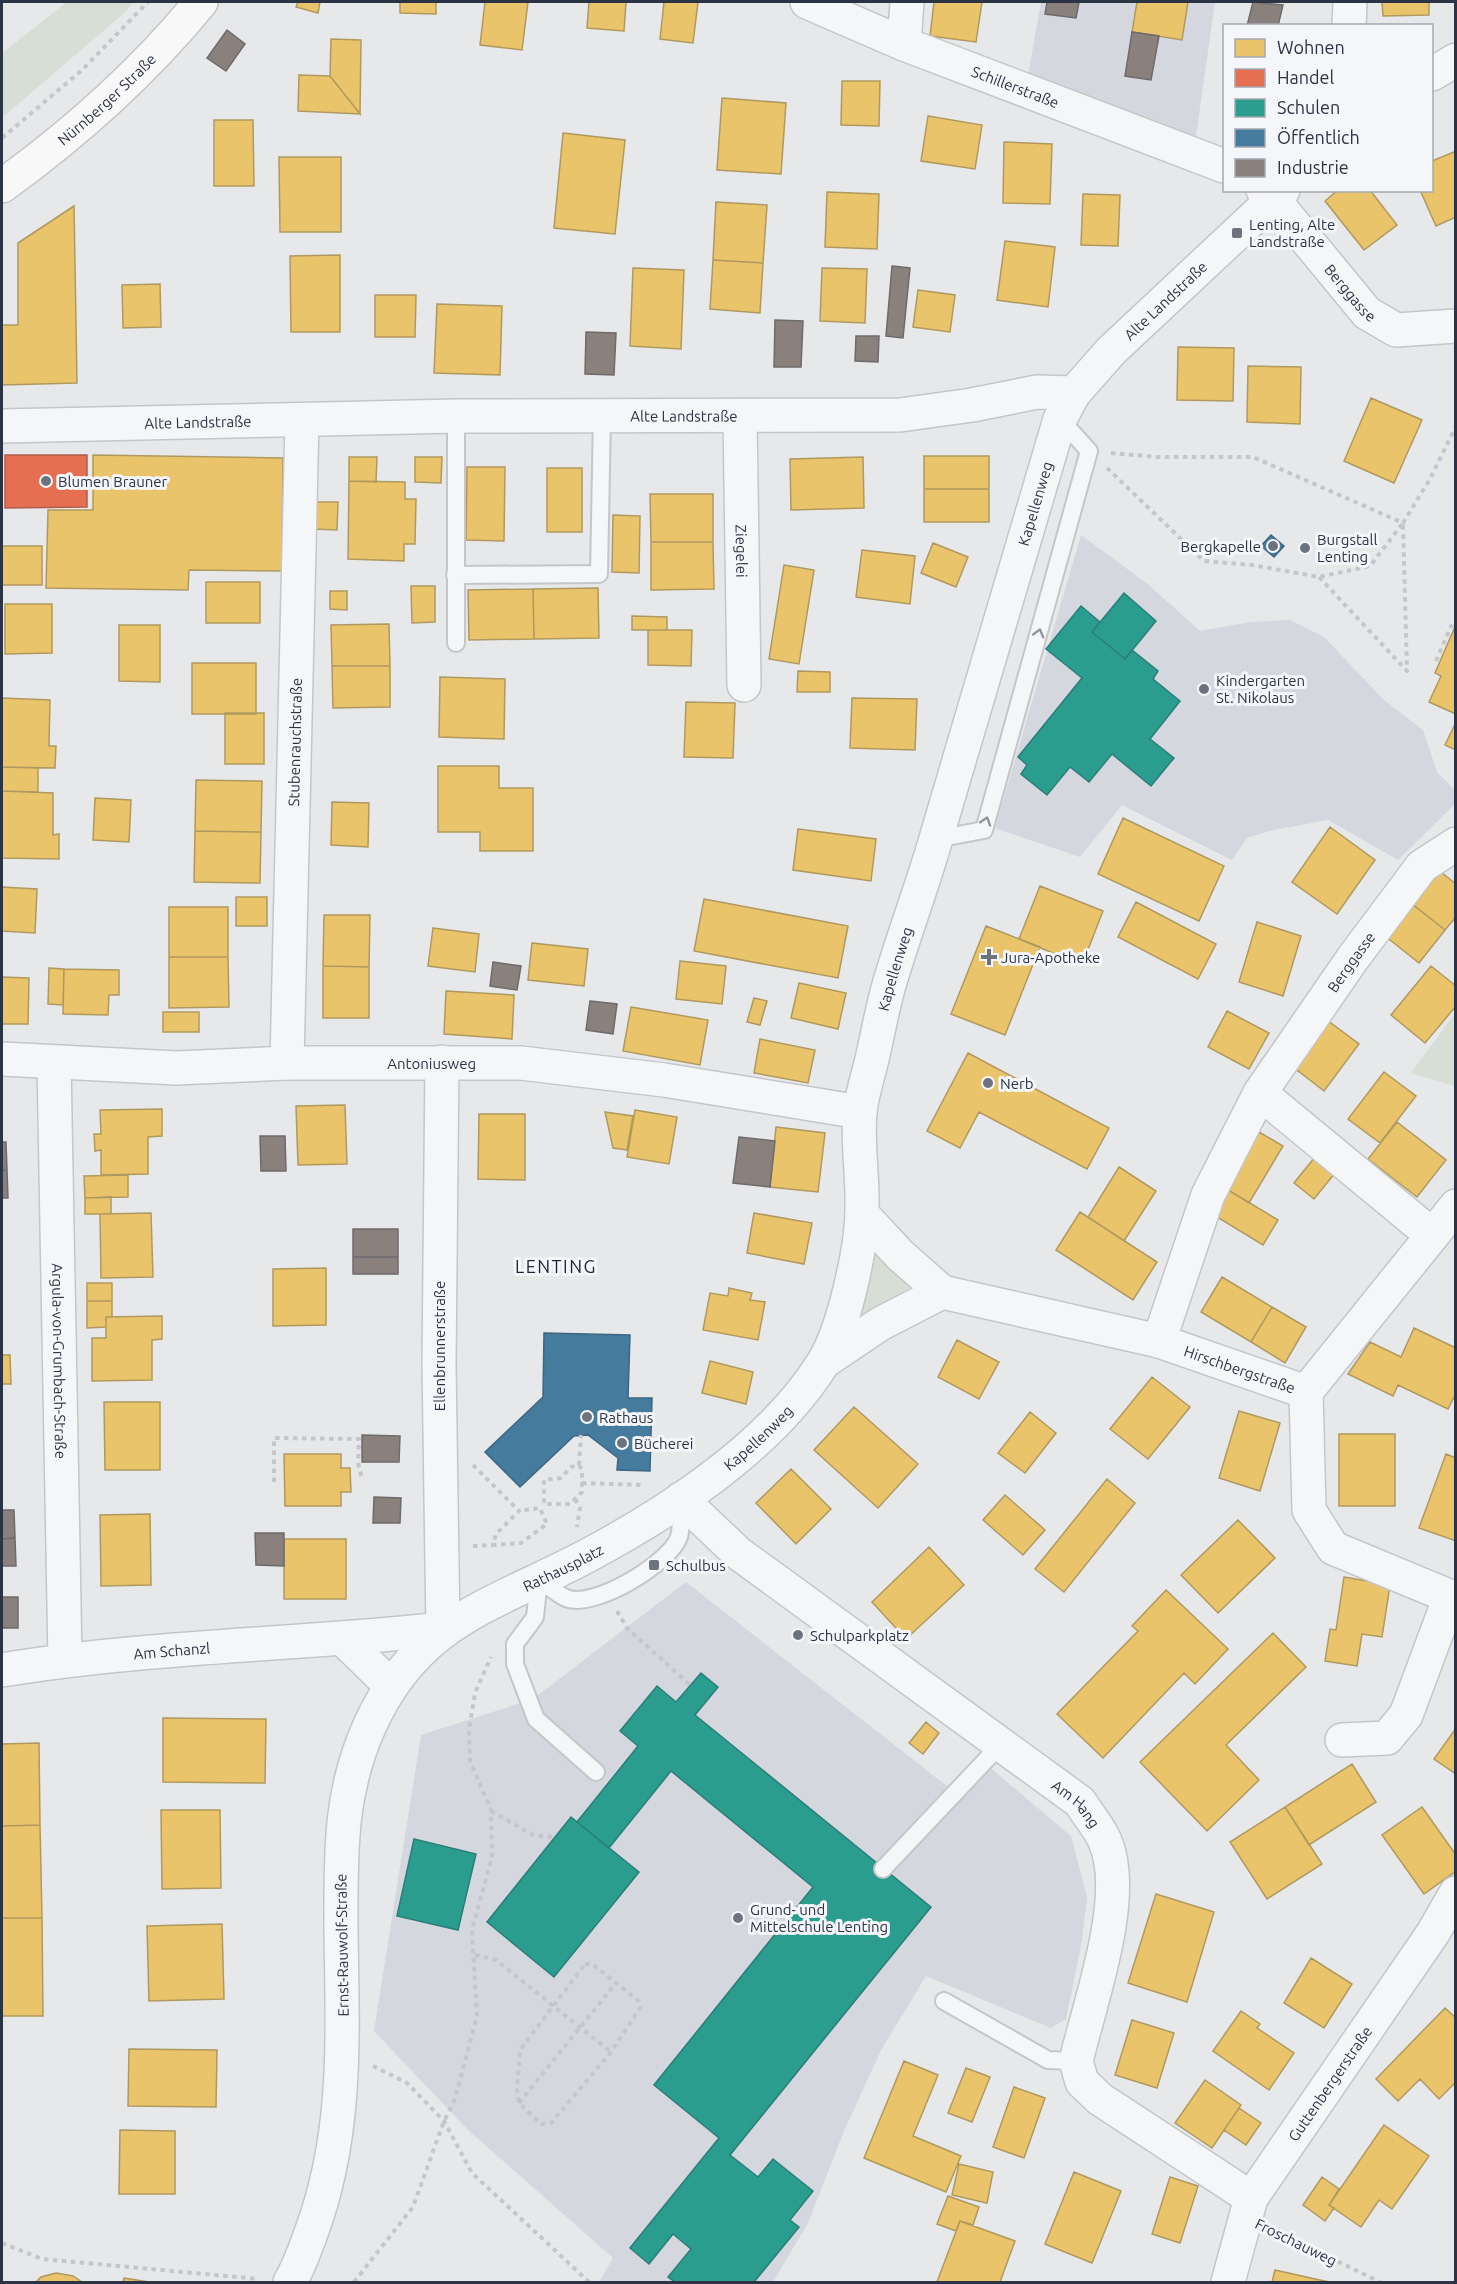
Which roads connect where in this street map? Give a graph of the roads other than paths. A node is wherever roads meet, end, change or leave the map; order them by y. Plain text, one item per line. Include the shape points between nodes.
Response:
1 (201, 2) edge
2 (807, 2) edge
3 (907, 2) edge
4 (1350, 2) edge
5 (1349, 24) edge
6 (904, 44) junction
7 (1455, 60) edge
8 (1433, 73) edge
9 (1223, 166) edge
10 (2, 186) edge
11 (1273, 194) edge
12 (1455, 327) edge
13 (1067, 406) junction
14 (456, 416) junction
15 (602, 416) junction
16 (740, 416) junction
17 (302, 420) junction
18 (2, 426) edge
19 (455, 575) junction
20 (456, 643) dead end
21 (744, 685) dead end
22 (936, 839) junction
23 (1455, 844) edge
24 (2, 1059) edge
25 (442, 1062) junction
26 (287, 1063) junction
27 (54, 1064) junction
28 (1260, 1092) junction
29 (860, 1112) junction
30 (1455, 1206) edge
31 (862, 1214) junction
32 (1432, 1235) junction
33 (942, 1292) junction
34 (1159, 1341) junction
35 (825, 1361) junction
36 (1306, 1392) junction
37 (681, 1499) junction
38 (539, 1579) junction
39 (1453, 1598) edge
40 (443, 1629) junction
41 (345, 1640) junction
42 (65, 1659) junction
43 (2, 1670) edge
44 (390, 1685) junction
45 (1342, 1740) dead end
46 (1002, 1743) junction
47 (596, 1772) dead end
48 (883, 1869) dead end
49 (1455, 1893) edge
50 (944, 2001) dead end
51 (1076, 2061) junction
52 (1248, 2207) junction
53 (290, 2282) edge
54 (1228, 2283) edge

1 - 10 main road, Nürnberger Straße via 130,77 68,134
2 - 6 street, Schillerstraße
3 - 6 street
4 - 5 street
6 - 9 street, Schillerstraße
7 - 8 street
11 - 12 street, Berggasse via 1367,313 1396,330
11 - 13 street, Alte Landstraße via 1111,351
13 - 16 street, Alte Landstraße via 1037,392 900,415
13 - 22 street, Kapellenweg
22 -> 13 lane via 984,830 1089,451
14 - 15 street, Alte Landstraße
14 - 17 street, Alte Landstraße
14 - 19 lane
15 - 16 street, Alte Landstraße
15 - 19 lane via 599,574
16 - 21 street, Ziegelei
17 - 18 street, Alte Landstraße
17 - 26 street, Stubenrauchstraße
19 - 20 lane
22 - 29 street, Kapellenweg via 889,987
23 - 28 street, Berggasse via 1422,866
24 - 27 street, Antoniusweg
25 - 26 street, Antoniusweg
25 - 29 street, Antoniusweg via 521,1064 664,1080
25 - 40 street, Ellenbrunnerstraße via 439,1364
26 - 27 street, Antoniusweg via 176,1068
27 - 42 street, Argula-von-Grumbach-Straße
28 - 32 street
28 - 34 street, Berggasse via 1208,1195
29 - 31 street, Kapellenweg
30 - 32 street, Hirschbergstraße
31 - 33 street, Hirschbergstraße
31 - 35 street, Kapellenweg via 854,1271
32 - 36 street, Hirschbergstraße
33 - 34 street, Hirschbergstraße
33 - 35 street via 880,1324
34 - 36 street, Hirschbergstraße
35 - 37 street, Kapellenweg via 789,1406 742,1454
36 - 39 street via 1309,1510 1333,1548
37 - 38 street, Rathausplatz via 585,1557
37 - 38 lane via 679,1538 654,1565 607,1595 566,1599
37 - 46 street, Am Hang via 738,1553
38 - 40 street, Rathausplatz
38 - 47 lane via 535,1617 515,1644 515,1664 536,1719
39 - 45 street via 1407,1715 1387,1737
40 - 41 street, Am Schanzl
40 - 44 street, Ernst-Rauwolf-Straße
41 - 42 street, Am Schanzl
41 - 44 street
42 - 43 street, Am Schanzl
44 - 53 street, Ernst-Rauwolf-Straße via 368,1729 350,1781 340,1835 343,2050 340,2108 327,2192
46 - 48 lane
46 - 51 street, Am Hang via 1080,1802 1105,1841 1114,1880 1112,1916
49 - 52 street, Guttenbergerstraße via 1433,1932
50 - 51 lane via 1048,2060
51 - 52 street via 1082,2082 1101,2099
52 - 54 street, Guttenbergerstraße

